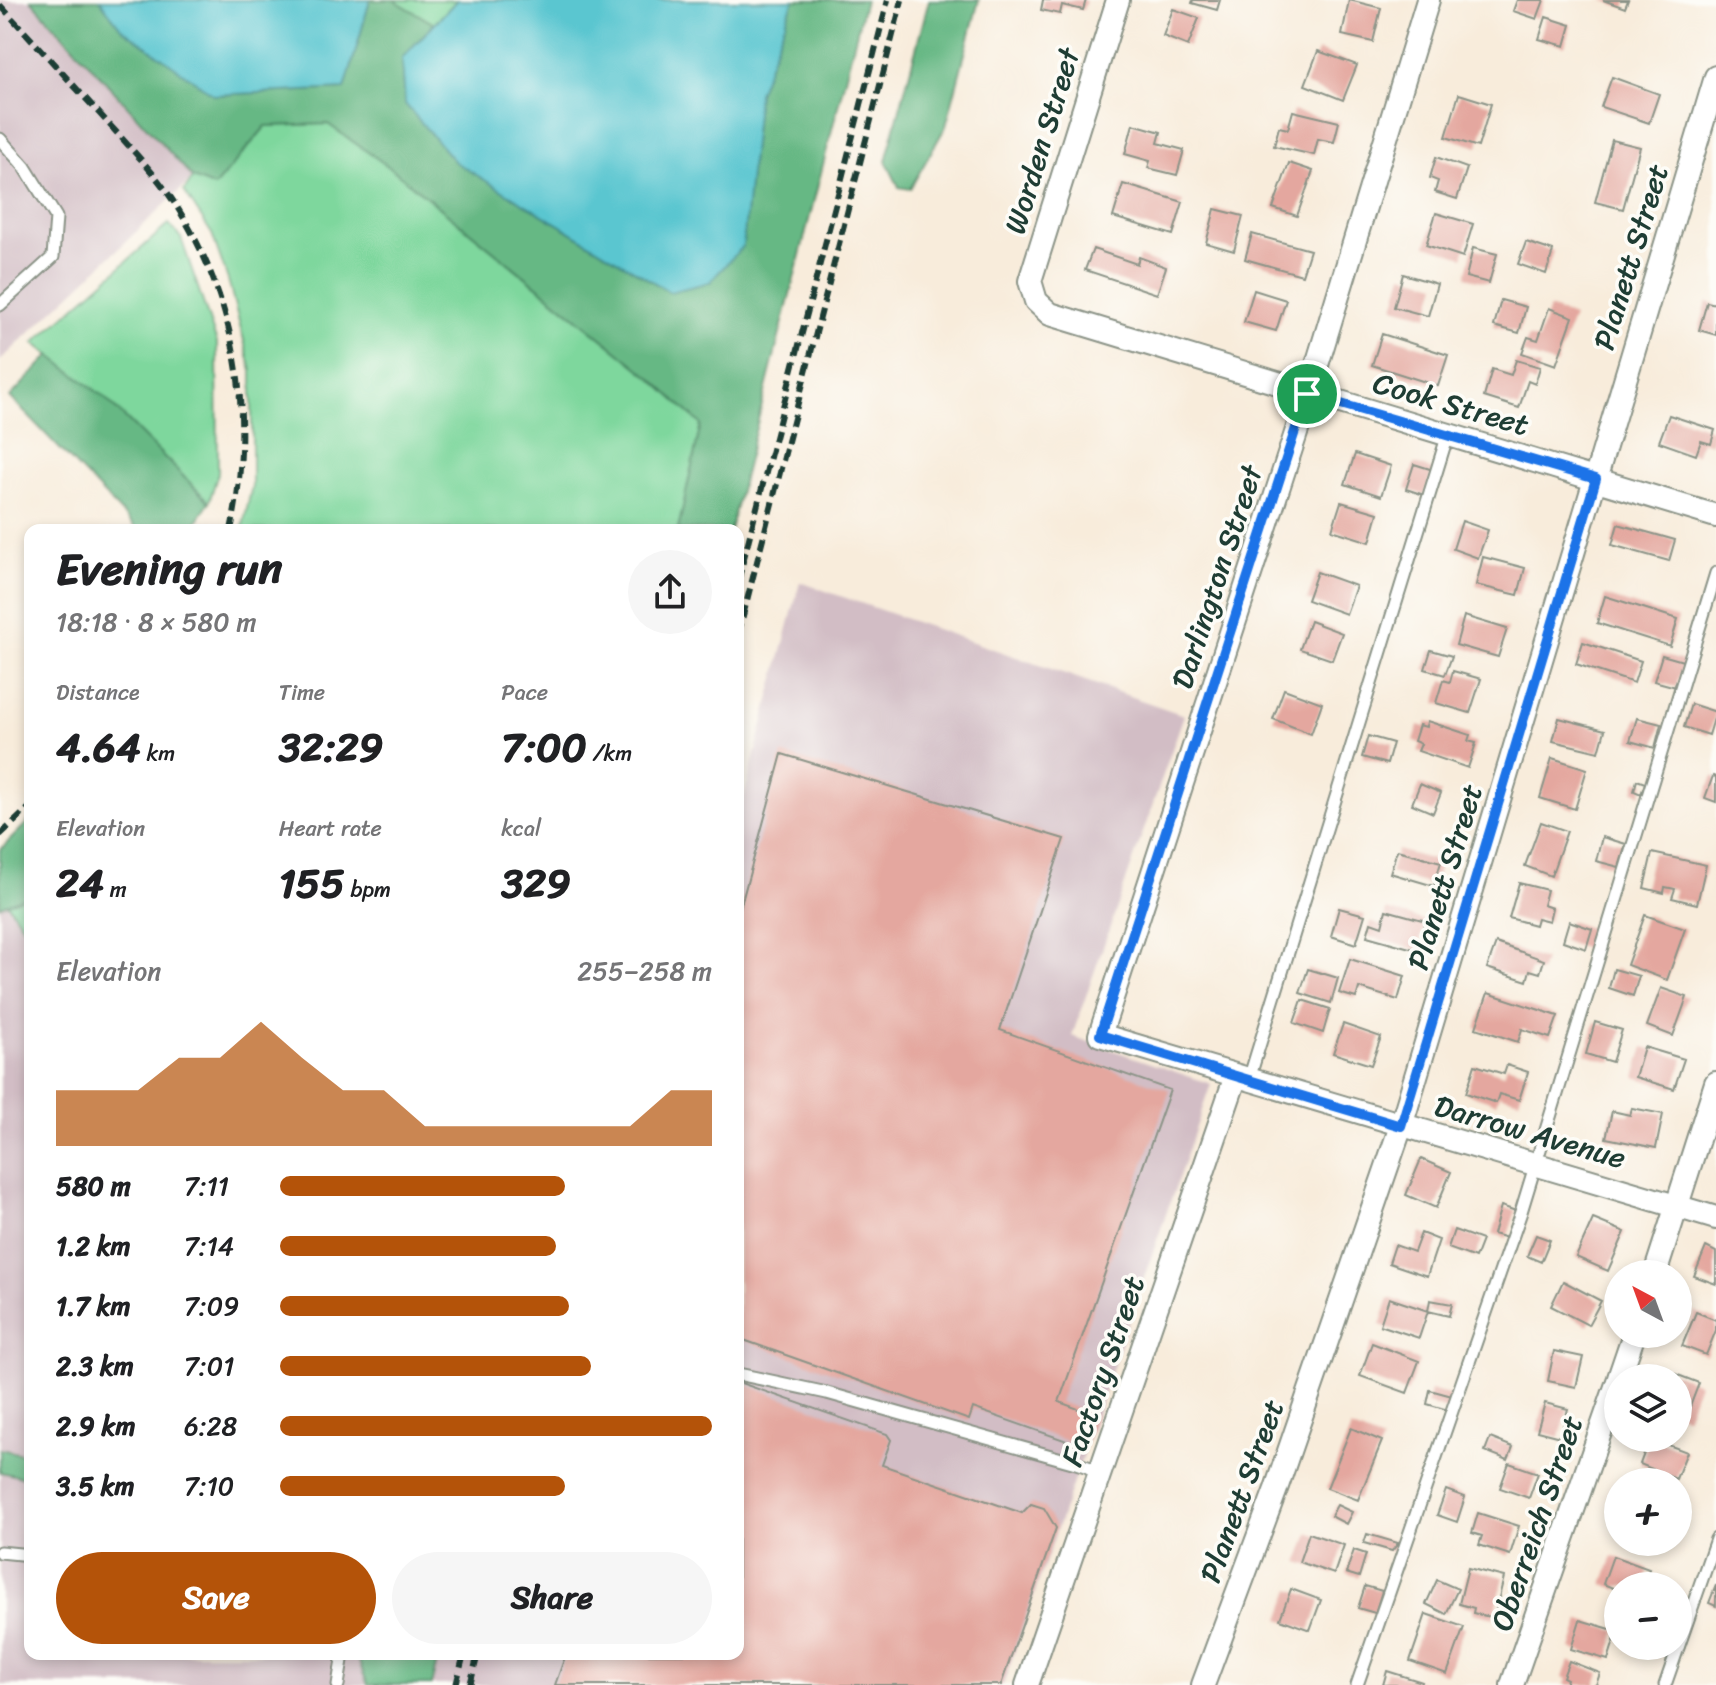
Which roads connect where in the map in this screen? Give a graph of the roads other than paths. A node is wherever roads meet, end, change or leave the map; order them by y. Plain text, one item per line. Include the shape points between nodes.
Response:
1 (1118, 0) edge
2 (1428, 0) edge
3 (1716, 77) edge
4 (0, 139) edge
5 (1036, 301) joint
6 (0, 305) edge
7 (1307, 394) junction
8 (1448, 434) junction
9 (1596, 479) junction
10 (1716, 516) edge
11 (1716, 573) edge
12 (1243, 1078) junction
13 (1716, 1083) edge
14 (1401, 1126) junction
15 (1534, 1165) junction
16 (1679, 1207) junction
17 (1716, 1218) edge
18 (1660, 1260) edge
19 (744, 1375) edge
20 (1604, 1420) edge
21 (1100, 1476) junction
22 (1716, 1539) edge
23 (0, 1552) edge
24 (24, 1554) edge
25 (342, 1660) edge
26 (338, 1685) edge
27 (1027, 1685) edge
28 (1203, 1685) edge
29 (1357, 1685) edge
30 (1512, 1685) edge
31 (1665, 1685) edge

1 - 5 street, Worden Street via 1030,281
2 - 7 street, Darlington Street
3 - 9 street, Planett Street
4 - 6 lane via 56,217 53,257
5 - 7 street, Cook Street via 1050,314
7 - 8 street, Cook Street
7 - 12 street, Darlington Street via 1100,1035
8 - 9 street, Cook Street
8 - 12 lane
9 - 10 street, Cook Street
9 - 14 street, Planett Street
11 - 15 lane
12 - 14 street, Darrow Avenue
12 - 21 street, Factory Street
13 - 16 street
14 - 15 street, Darrow Avenue
14 - 28 street, Planett Street
15 - 16 street, Darrow Avenue
15 - 29 lane
16 - 17 street, Darrow Avenue
16 - 18 street
19 - 21 lane via 842,1397 1076,1463
20 - 30 street, Oberreich Street
21 - 27 street, Factory Street
22 - 31 lane
23 - 24 lane
25 - 26 lane

